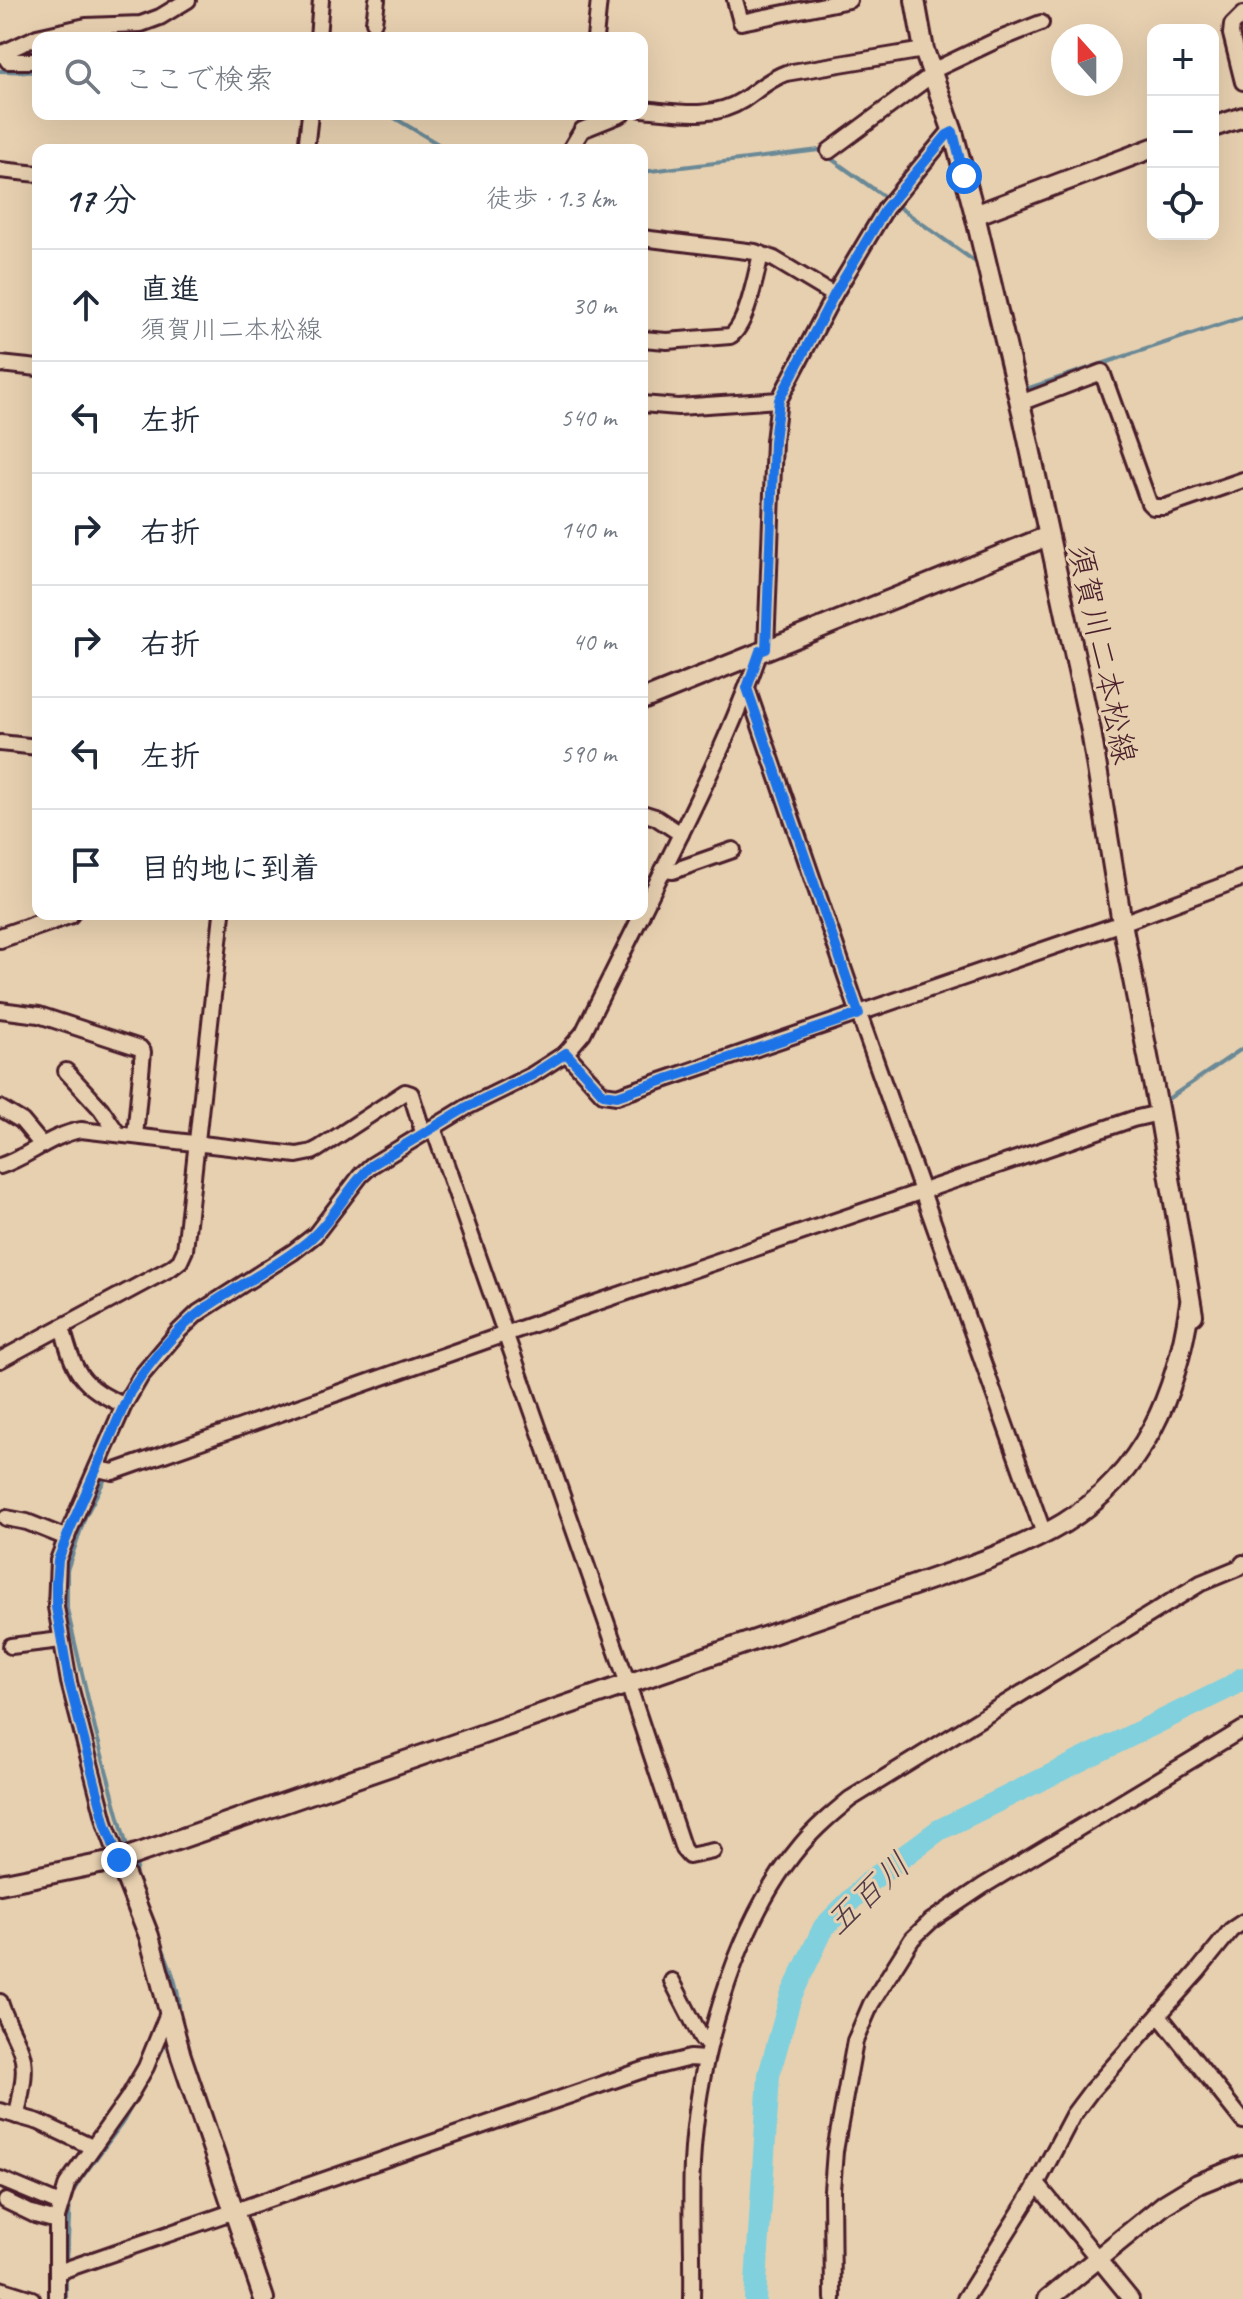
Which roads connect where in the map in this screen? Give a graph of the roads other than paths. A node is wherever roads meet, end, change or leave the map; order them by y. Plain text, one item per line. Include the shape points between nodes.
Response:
1 (188, 0) edge
2 (321, 0) edge
3 (377, 0) edge
4 (599, 0) edge
5 (735, 0) edge
6 (849, 0) edge
7 (915, 0) edge
8 (1243, 14) edge
9 (374, 22) dead end
10 (1041, 23) dead end
11 (58, 32) edge
12 (318, 32) edge
13 (596, 32) edge
14 (32, 39) edge
15 (924, 50) junction
16 (2, 54) edge
17 (32, 61) edge
18 (932, 73) junction
19 (1243, 82) edge
20 (648, 110) edge
21 (1243, 117) edge
22 (309, 120) edge
23 (607, 120) edge
24 (1219, 125) edge
25 (953, 132) junction
26 (307, 144) edge
27 (574, 144) edge
28 (1147, 150) edge
29 (829, 151) dead end
30 (0, 170) edge
31 (32, 173) edge
32 (975, 215) junction
33 (648, 239) edge
34 (761, 254) junction
35 (834, 295) junction
36 (648, 339) edge
37 (0, 364) edge
38 (32, 367) edge
39 (779, 400) junction
40 (1020, 403) junction
41 (648, 404) edge
42 (1243, 480) edge
43 (1048, 536) junction
44 (763, 650) junction
45 (747, 688) junction
46 (648, 698) edge
47 (0, 743) edge
48 (32, 746) edge
49 (648, 815) edge
50 (681, 834) junction
51 (733, 850) dead end
52 (663, 870) junction
53 (1243, 878) edge
54 (648, 901) edge
55 (52, 920) edge
56 (221, 920) edge
57 (639, 920) edge
58 (1122, 923) junction
59 (0, 938) edge
60 (0, 1010) edge
61 (859, 1014) junction
62 (566, 1053) junction
63 (66, 1071) dead end
64 (0, 1108) edge
65 (1159, 1113) junction
66 (428, 1129) junction
67 (118, 1134) junction
68 (135, 1136) junction
69 (198, 1143) junction
70 (42, 1145) junction
71 (0, 1166) edge
72 (923, 1193) junction
73 (1190, 1303) junction
74 (62, 1327) junction
75 (1197, 1328) dead end
76 (505, 1334) junction
77 (0, 1360) edge
78 (124, 1405) junction
79 (97, 1469) junction
80 (6, 1518) dead end
81 (1044, 1534) junction
82 (67, 1538) junction
83 (1243, 1563) edge
84 (61, 1640) junction
85 (11, 1646) dead end
86 (628, 1684) junction
87 (1243, 1729) edge
88 (713, 1851) dead end
89 (119, 1860) junction
90 (0, 1884) edge
91 (1243, 1922) edge
92 (672, 1981) dead end
93 (0, 2002) edge
94 (168, 2013) junction
95 (1159, 2015) junction
96 (707, 2051) junction
97 (0, 2111) edge
98 (17, 2116) junction
99 (1243, 2121) edge
100 (92, 2147) junction
101 (1243, 2166) edge
102 (0, 2179) edge
103 (1037, 2184) junction
104 (6, 2201) dead end
105 (60, 2204) junction
106 (233, 2211) junction
107 (57, 2221) junction
108 (1099, 2259) junction
109 (58, 2272) junction
110 (0, 2289) edge
111 (32, 2299) edge
112 (57, 2299) edge
113 (264, 2299) edge
114 (692, 2299) edge
115 (833, 2299) edge
116 (965, 2299) edge
117 (1048, 2299) edge
118 (1131, 2299) edge

1 - 11 street via 141,24
2 - 12 street
3 - 9 street
4 - 13 street
5 - 6 street via 741,22
7 - 15 street, 須賀川二本松線
8 - 19 street via 1231,34
10 - 18 street
14 - 16 street
15 - 18 street, 須賀川二本松線
15 - 20 street via 786,73 714,112
16 - 17 street via 8,61
18 - 25 street, 須賀川二本松線
18 - 29 street
21 - 24 street
22 - 26 street
23 - 27 street via 582,130
25 - 32 street, 須賀川二本松線
25 - 35 street via 891,203
28 - 32 street
30 - 31 street
32 - 40 street, 須賀川二本松線
33 - 34 street
34 - 35 street
34 - 36 street via 736,333
35 - 39 street
37 - 38 street
39 - 41 street
39 - 44 street
40 - 42 street via 1102,372 1153,507
40 - 43 street, 須賀川二本松線
43 - 44 street
43 - 58 street, 須賀川二本松線 via 1091,731
44 - 45 street
44 - 46 street
45 - 50 street
45 - 61 street
47 - 48 street
49 - 50 street
50 - 52 street
51 - 52 street
52 - 54 street
53 - 58 street
55 - 59 street
56 - 69 street
57 - 62 street via 583,1033
58 - 61 street
58 - 65 street, 須賀川二本松線
60 - 68 street via 39,1015 140,1048
61 - 62 street via 617,1096 603,1094
61 - 72 street
62 - 66 street
63 - 67 street
64 - 70 street via 22,1121
65 - 72 street
65 - 73 street, 須賀川二本松線
66 - 69 street via 411,1094 405,1092 307,1154
66 - 76 street
66 - 78 street via 361,1175 306,1243 189,1321 141,1376
67 - 68 street
67 - 70 street via 81,1130
68 - 69 street
69 - 74 street via 180,1261
70 - 71 street
72 - 76 street
72 - 81 street
73 - 75 street, 須賀川二本松線
73 - 81 street via 1173,1383 1146,1442 1083,1510
74 - 77 street
74 - 78 street via 75,1370 94,1389
76 - 79 street via 113,1472
76 - 86 street
78 - 79 street
79 - 82 street
80 - 82 street
81 - 86 street via 969,1566
82 - 84 street via 56,1571
83 - 96 street via 1201,1583 893,1771 822,1822 783,1868 759,1910
84 - 85 street
84 - 89 street
86 - 88 street via 683,1849 689,1856
86 - 89 street
87 - 115 street via 983,1886 912,1939 871,2004 855,2041 835,2151
89 - 90 street
89 - 94 street via 149,1936
91 - 95 street
92 - 96 street
93 - 98 street via 23,2062
94 - 100 street via 146,2067
94 - 106 street
95 - 99 street
95 - 103 street via 1073,2115
96 - 106 street
96 - 114 street via 692,2165
97 - 98 street
98 - 100 street
100 - 105 street
101 - 108 street via 1181,2194
102 - 105 street
103 - 108 street
103 - 116 street
104 - 107 street
105 - 107 street
106 - 109 street
106 - 113 street
107 - 109 street
108 - 117 street
108 - 118 street
109 - 112 street
110 - 111 street

